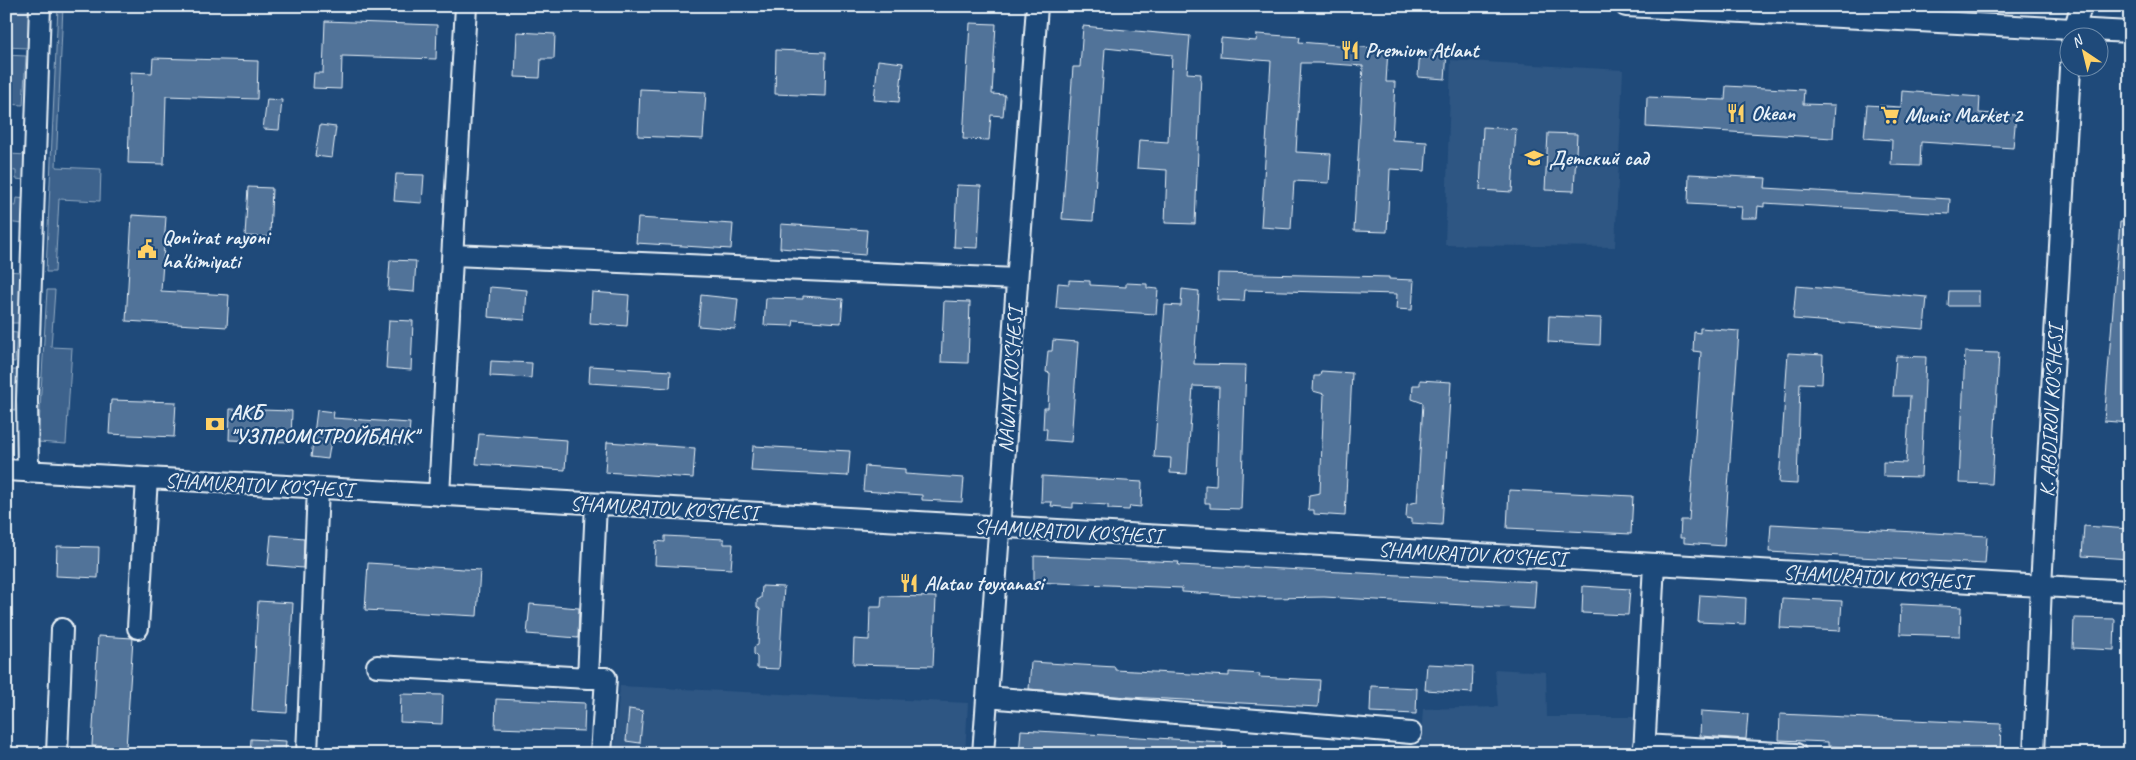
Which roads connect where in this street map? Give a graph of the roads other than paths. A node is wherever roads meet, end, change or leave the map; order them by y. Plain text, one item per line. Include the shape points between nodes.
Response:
1 (40, 6) edge
2 (466, 6) edge
3 (1037, 6) edge
4 (1626, 6) edge
5 (2081, 6) edge
6 (2075, 28) edge
7 (2130, 32) edge
8 (2058, 33) edge
9 (2108, 33) edge
10 (2069, 78) edge
11 (453, 255) junction
12 (1017, 279) junction
13 (6, 470) edge
14 (28, 472) junction
15 (147, 478) junction
16 (318, 488) junction
17 (439, 495) junction
18 (596, 504) junction
19 (999, 527) junction
20 (1654, 564) junction
21 (2041, 586) junction
22 (2130, 591) edge
23 (138, 628) dead end
24 (62, 629) dead end
25 (377, 666) dead end
26 (588, 678) junction
27 (987, 697) junction
28 (1411, 733) dead end
29 (1644, 749) edge
30 (57, 754) edge
31 (307, 754) edge
32 (601, 754) edge
33 (983, 754) edge
34 (1796, 754) edge
35 (2034, 754) edge

1 - 14 street via 27,400
2 - 11 street
3 - 12 street, NAWAYI KO'SHESI
4 - 8 street
5 - 6 street
7 - 9 street
10 - 21 street, K. ABDIROV KO'SHESI
11 - 12 street
11 - 17 street
12 - 19 street, NAWAYI KO'SHESI
13 - 14 street, SHAMURATOV KO'SHESI
14 - 15 street, SHAMURATOV KO'SHESI
15 - 16 street, SHAMURATOV KO'SHESI
15 - 23 street
16 - 17 street, SHAMURATOV KO'SHESI
16 - 31 street
17 - 18 street, SHAMURATOV KO'SHESI
18 - 19 street, SHAMURATOV KO'SHESI
18 - 26 street
19 - 20 street, SHAMURATOV KO'SHESI
19 - 27 street, NAWAYI KO'SHESI
20 - 21 street, SHAMURATOV KO'SHESI
20 - 29 street
21 - 22 street, SHAMURATOV KO'SHESI
21 - 35 street, K. ABDIROV KO'SHESI
24 - 30 street
25 - 26 street
26 - 32 street via 606,678
27 - 28 street
27 - 33 street, NAWAYI KO'SHESI
29 - 34 street

